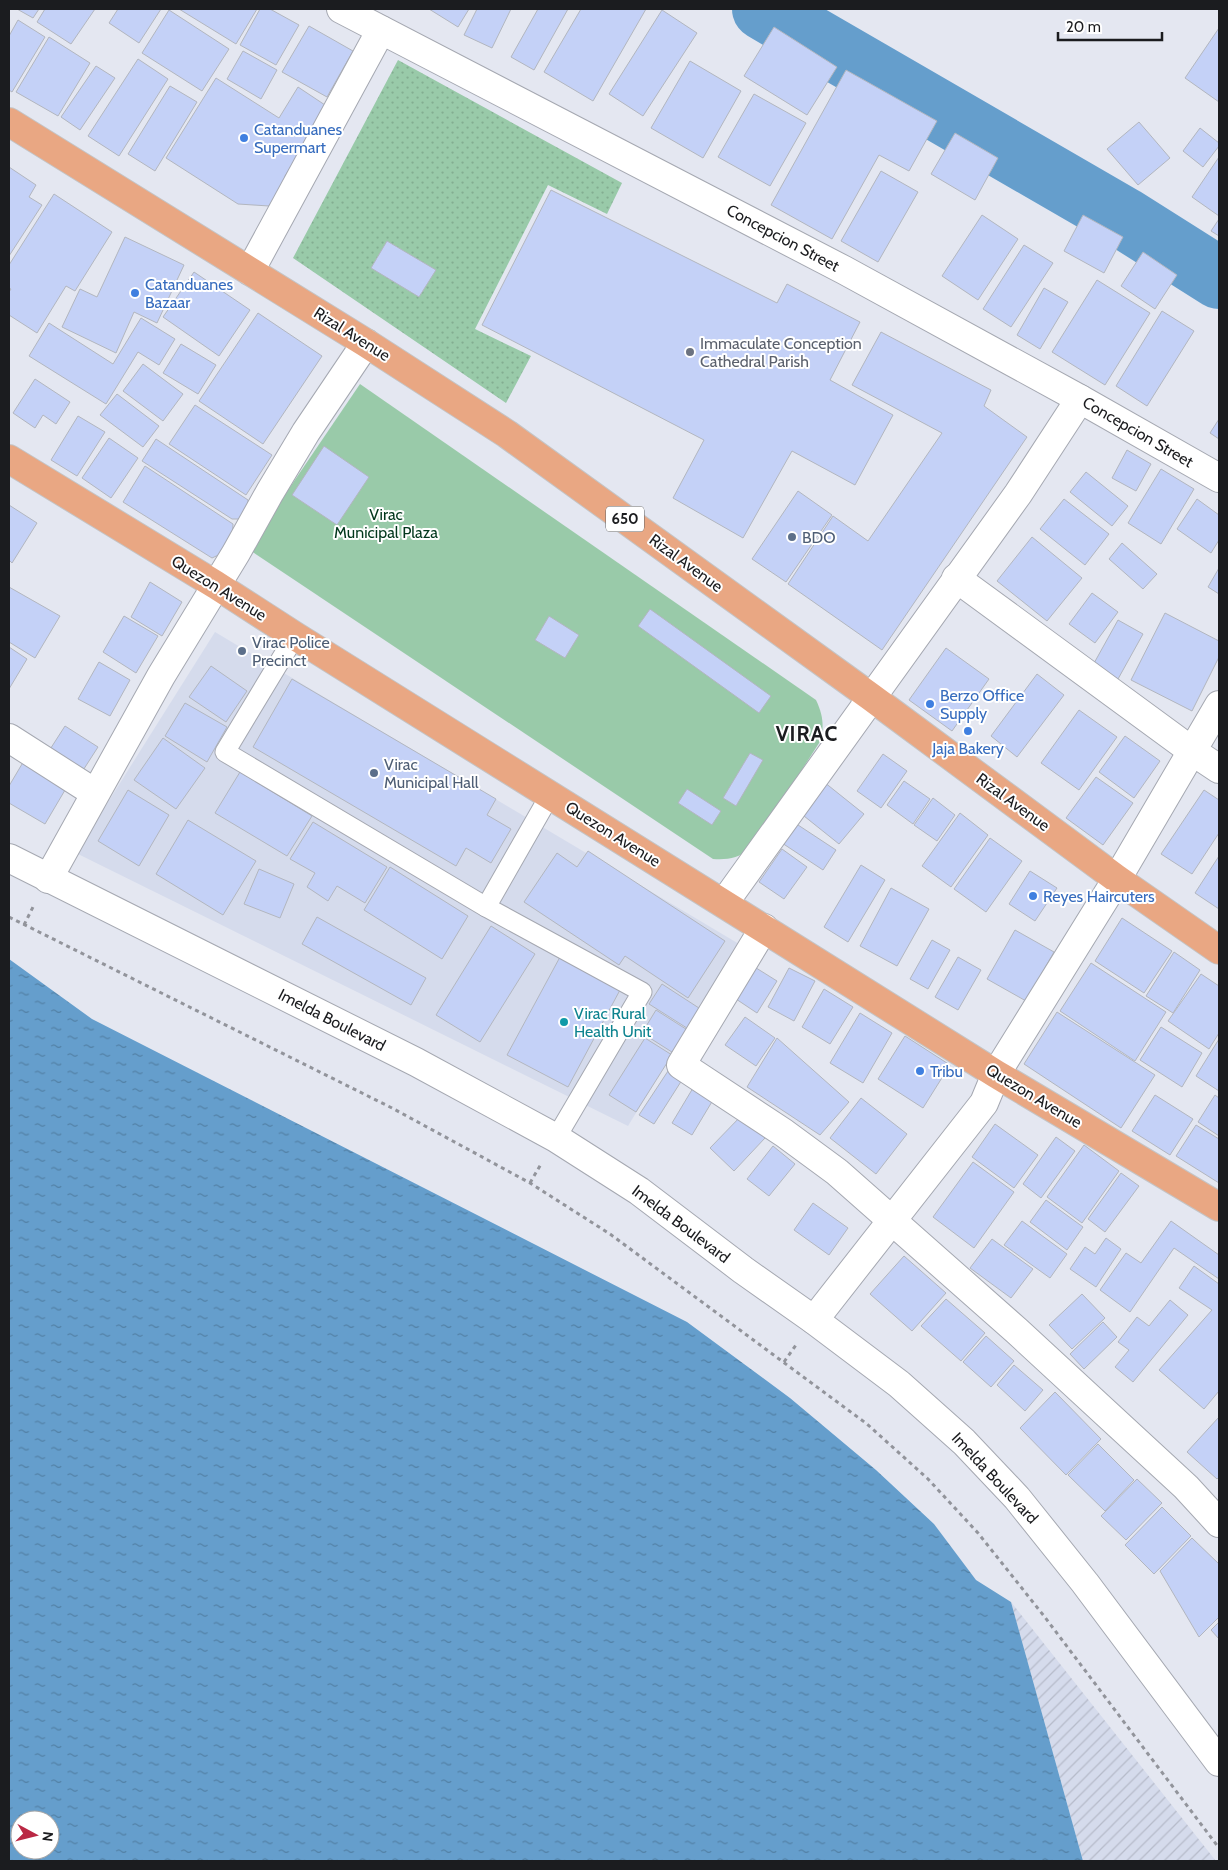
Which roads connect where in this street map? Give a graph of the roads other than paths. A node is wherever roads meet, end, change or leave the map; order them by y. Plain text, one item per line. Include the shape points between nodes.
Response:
1 (341, 9) edge
2 (381, 30) junction
3 (9, 122) edge
4 (250, 271) junction
5 (366, 343) junction
6 (1080, 399) junction
7 (9, 459) edge
8 (1219, 478) edge
9 (956, 578) junction
10 (216, 585) junction
11 (295, 636) junction
12 (871, 698) junction
13 (1219, 704) edge
14 (9, 738) edge
15 (1192, 751) junction
16 (1219, 769) edge
17 (95, 793) junction
18 (550, 795) junction
19 (9, 858) edge
20 (48, 878) junction
21 (1117, 879) junction
22 (724, 903) junction
23 (486, 907) junction
24 (764, 928) junction
25 (1219, 950) edge
26 (996, 1074) junction
27 (556, 1138) junction
28 (1219, 1207) edge
29 (892, 1222) junction
30 (814, 1320) junction
31 (1219, 1523) edge
32 (1219, 1762) edge

1 - 2 street, Concepcion Street
2 - 4 street
2 - 6 street, Concepcion Street via 796,244
3 - 4 main road, Rizal Avenue / 650
4 - 5 main road, Rizal Avenue / 650
5 - 10 street via 306,432
5 - 12 main road, Rizal Avenue / 650 via 523,445
6 - 8 street, Concepcion Street
6 - 9 street via 1018,494
7 - 10 main road, Quezon Avenue
9 - 12 street
9 - 15 street
10 - 11 main road, Quezon Avenue
10 - 17 street
11 - 18 main road, Quezon Avenue
11 - 23 lane via 226,752
12 - 21 main road, Rizal Avenue / 650
12 - 22 street
13 - 15 street
14 - 17 street
15 - 16 street
15 - 21 street
17 - 20 street
18 - 22 main road, Quezon Avenue
18 - 23 lane
19 - 20 street, Imelda Boulevard
20 - 27 street, Imelda Boulevard via 416,1062
21 - 25 main road, Rizal Avenue / 650
21 - 26 street
22 - 24 main road, Quezon Avenue
23 - 27 lane via 642,992
24 - 26 main road, Quezon Avenue
24 - 29 street via 681,1065 837,1172
26 - 28 main road, Quezon Avenue
26 - 29 street via 984,1103
27 - 30 street, Imelda Boulevard via 639,1192
29 - 30 street
29 - 31 street via 1011,1325 1186,1487
30 - 32 street, Imelda Boulevard via 899,1384 964,1442 1016,1498 1085,1583

